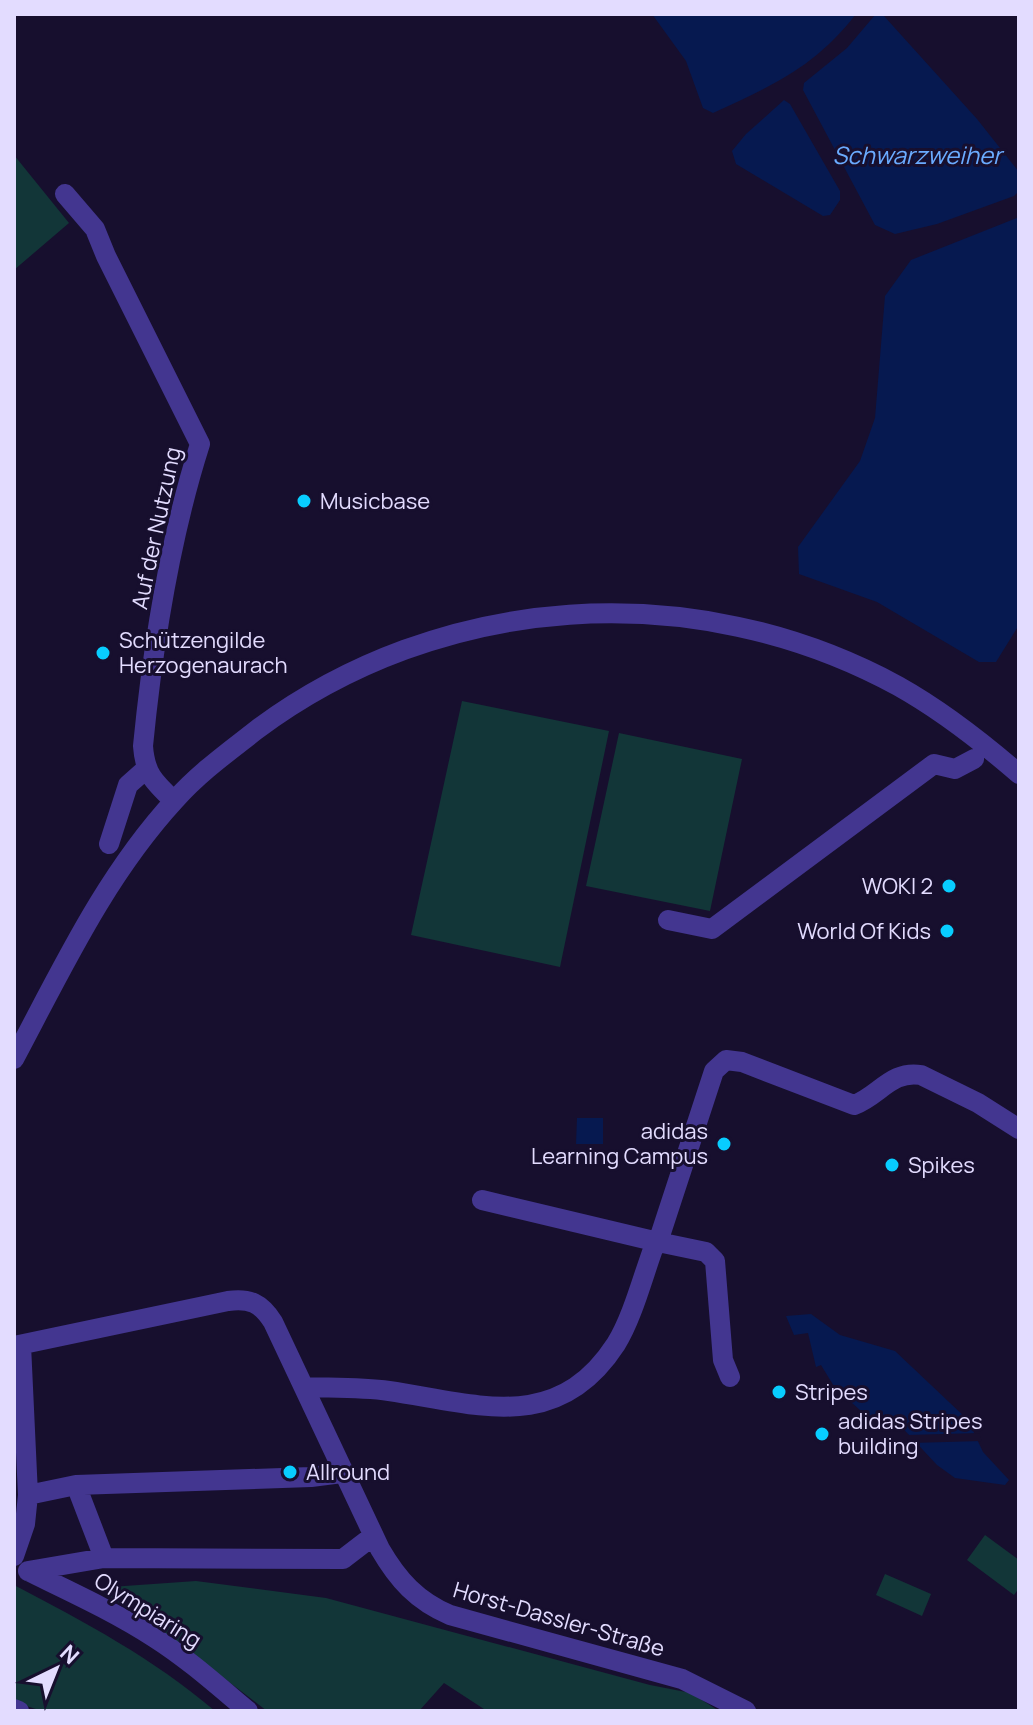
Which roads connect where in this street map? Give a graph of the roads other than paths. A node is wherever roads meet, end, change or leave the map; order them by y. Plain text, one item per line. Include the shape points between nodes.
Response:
1 (65, 194) dead end
2 (974, 759) dead end
3 (146, 769) junction
4 (1019, 774) edge
5 (174, 801) junction
6 (109, 844) dead end
7 (668, 920) dead end
8 (14, 1059) edge
9 (1019, 1129) edge
10 (482, 1200) dead end
11 (657, 1242) junction
12 (18, 1345) edge
13 (730, 1377) dead end
14 (304, 1387) junction
15 (342, 1473) junction
16 (76, 1485) junction
17 (28, 1495) junction
18 (373, 1536) junction
19 (104, 1558) junction
20 (19, 1564) edge
21 (248, 1711) edge
22 (746, 1711) edge

1 - 3 street, Auf der Nutzung via 95,229 200,444 165,581 143,746
2 - 7 street via 955,769 934,764 712,929
3 - 5 street
3 - 6 street via 128,785
4 - 5 street via 898,686 821,651 747,628 681,617 593,613 546,615 457,632 376,659 294,702 206,768
5 - 8 street via 100,896
9 - 11 street via 913,1073 894,1078 854,1105 726,1060 714,1071
10 - 11 street
11 - 13 street via 700,1250 715,1261 723,1360
11 - 14 street via 617,1342 589,1375 549,1400 503,1408 363,1388
12 - 14 street, Horst-Dassler-Straße via 243,1299 266,1311
12 - 17 street
14 - 15 street, Horst-Dassler-Straße
15 - 16 street
15 - 18 street, Horst-Dassler-Straße
16 - 17 street
16 - 19 street
17 - 20 street
18 - 19 street via 343,1559
18 - 22 street, Horst-Dassler-Straße via 392,1571 434,1608 682,1679
19 - 20 street
20 - 21 street, Olympiaring via 155,1638

